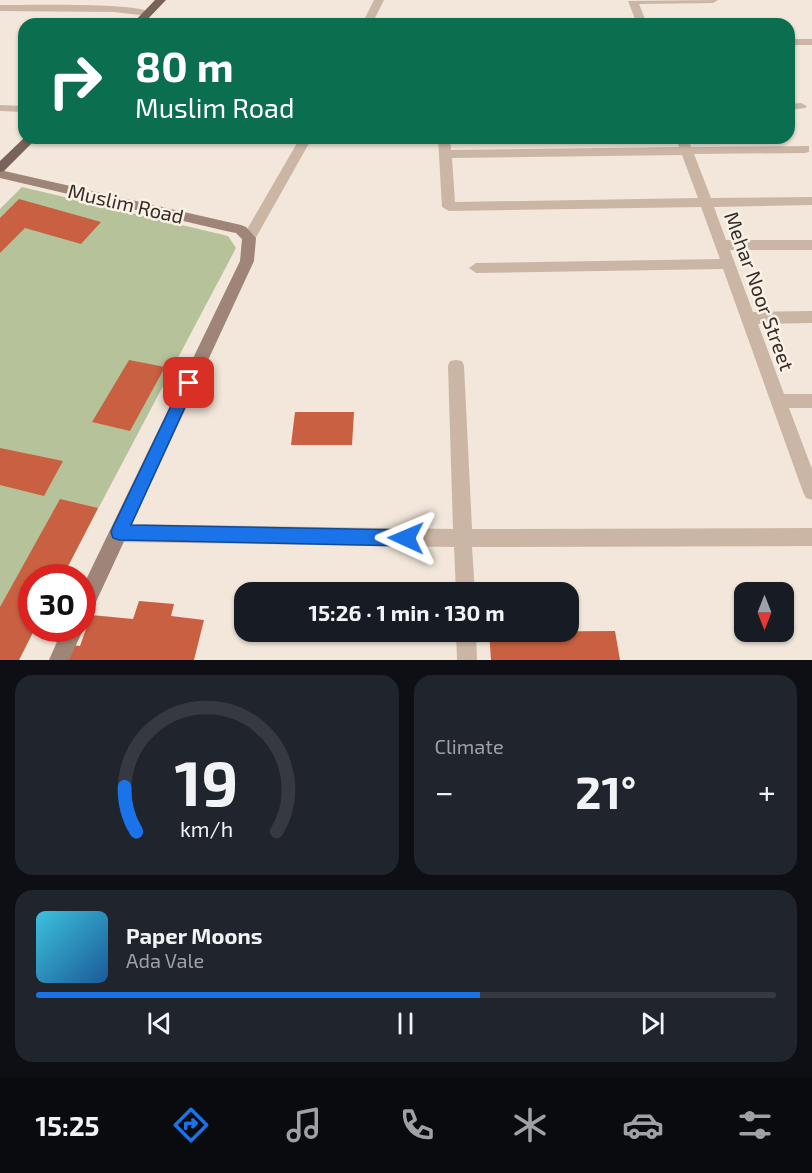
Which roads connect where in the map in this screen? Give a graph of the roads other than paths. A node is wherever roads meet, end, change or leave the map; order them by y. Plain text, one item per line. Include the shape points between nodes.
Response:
1 (161, 0) edge
2 (172, 0) edge
3 (379, 0) edge
4 (633, 0) edge
5 (713, 0) edge
6 (0, 8) edge
7 (145, 18) edge
8 (149, 18) edge
9 (149, 18) edge
10 (370, 18) edge
11 (640, 18) edge
12 (795, 42) edge
13 (812, 42) edge
14 (0, 108) edge
15 (18, 109) edge
16 (18, 138) edge
17 (25, 144) edge
18 (303, 144) edge
19 (444, 144) edge
20 (684, 144) edge
21 (805, 149) dead end
22 (444, 154) junction
23 (0, 155) edge
24 (0, 168) edge
25 (0, 174) edge
26 (812, 201) edge
27 (706, 202) junction
28 (249, 238) junction
29 (721, 245) junction
30 (812, 245) edge
31 (728, 264) junction
32 (476, 268) dead end
33 (812, 317) edge
34 (748, 318) junction
35 (456, 366) dead end
36 (778, 401) junction
37 (812, 401) edge
38 (812, 492) edge
39 (119, 532) junction
40 (464, 537) junction
41 (812, 537) edge
42 (96, 580) edge
43 (465, 582) edge
44 (67, 642) edge
45 (466, 642) edge
46 (59, 660) edge
47 (466, 660) edge

1 - 8 main road
2 - 9 main road
3 - 10 street
4 - 5 street
4 - 11 street
6 - 7 street via 114,9
12 - 13 street
14 - 15 street
16 - 23 main road
17 - 24 main road
18 - 28 street
19 - 22 street
20 - 21 street
20 - 22 street
20 - 27 street, Mehar Noor Street
22 - 27 street via 449,207
25 - 28 street, Muslim Road via 226,226 241,230
26 - 27 street
27 - 29 street, Mehar Noor Street
28 - 39 street via 247,261
29 - 30 street
29 - 31 street, Mehar Noor Street
31 - 32 street
31 - 34 street, Mehar Noor Street
33 - 34 street
34 - 36 street, Mehar Noor Street
35 - 40 street
36 - 37 street
36 - 38 street, Mehar Noor Street
39 - 40 street
39 - 42 street
40 - 41 street
40 - 43 street
44 - 46 street
45 - 47 street

